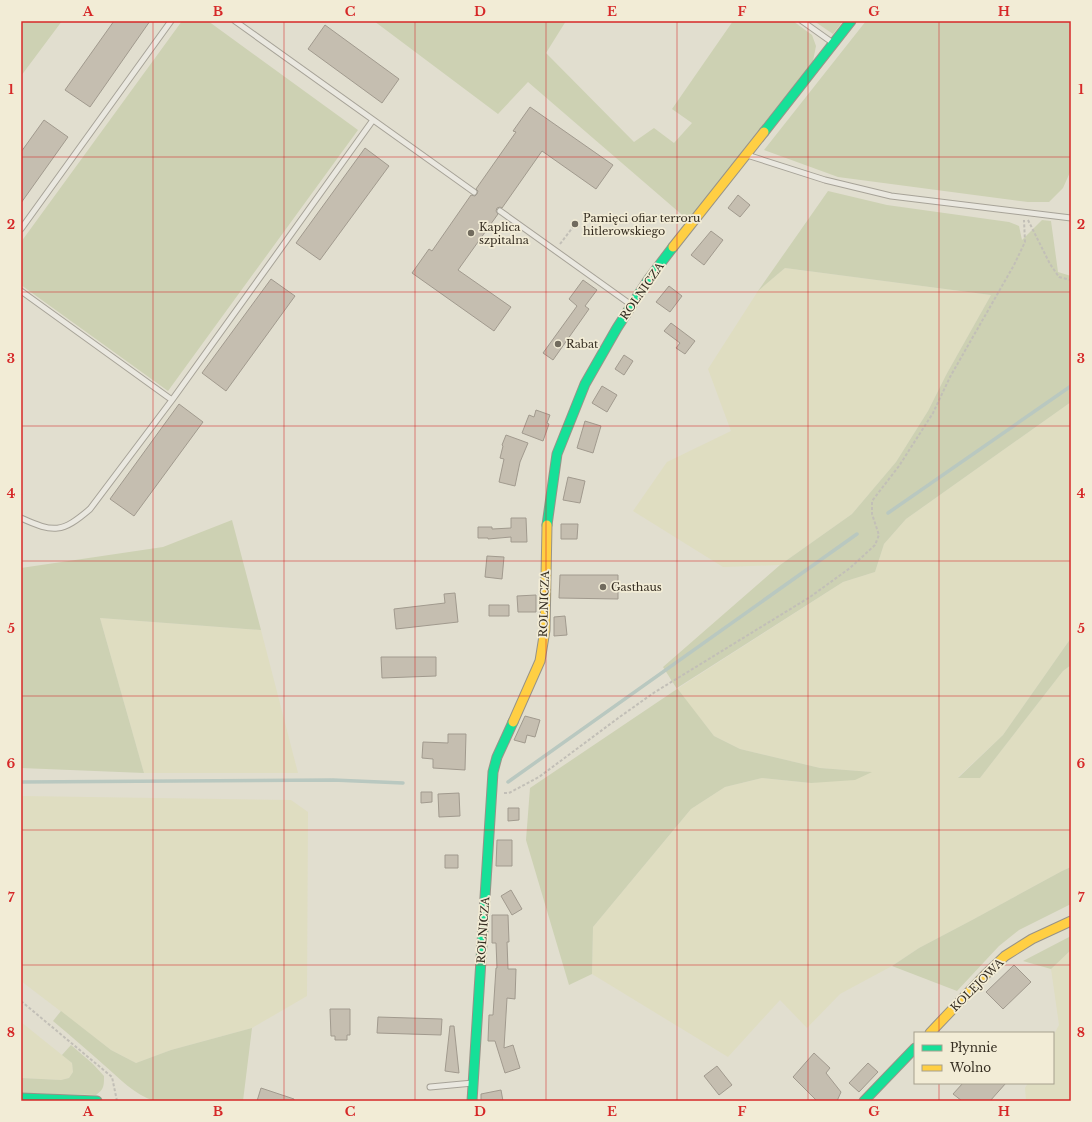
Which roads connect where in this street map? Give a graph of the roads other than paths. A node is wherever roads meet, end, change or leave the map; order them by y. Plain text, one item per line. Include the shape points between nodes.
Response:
1 (171, 21) edge
2 (235, 21) edge
3 (802, 21) edge
4 (851, 21) edge
5 (834, 43) junction
6 (373, 120) junction
7 (745, 155) junction
8 (474, 192) dead end
9 (500, 211) dead end
10 (1071, 218) edge
11 (21, 229) edge
12 (21, 291) edge
13 (631, 305) junction
14 (172, 400) junction
15 (21, 518) edge
16 (1071, 921) edge
17 (931, 1032) edge
18 (914, 1049) edge
19 (474, 1083) junction
20 (430, 1087) dead end
21 (21, 1098) edge
22 (32, 1100) edge
23 (97, 1101) edge
24 (472, 1101) edge
25 (864, 1101) edge

1 - 11 lane
2 - 6 lane
3 - 5 lane
4 - 5 street, ROLNICZA
5 - 7 street, ROLNICZA
6 - 8 lane
6 - 14 lane
7 - 10 lane via 825,180 891,196
7 - 13 street, ROLNICZA via 687,228
9 - 13 lane
12 - 14 lane
13 - 19 street, ROLNICZA via 585,384 557,454 546,530 545,630 540,660 497,757 493,772
14 - 15 lane via 90,509 78,519 67,526 52,529 37,526
16 - 17 street, KOLEJOWA via 1032,939 1005,956
18 - 25 street
19 - 20 lane
19 - 24 street, ROLNICZA
21 - 22 street
22 - 23 street

